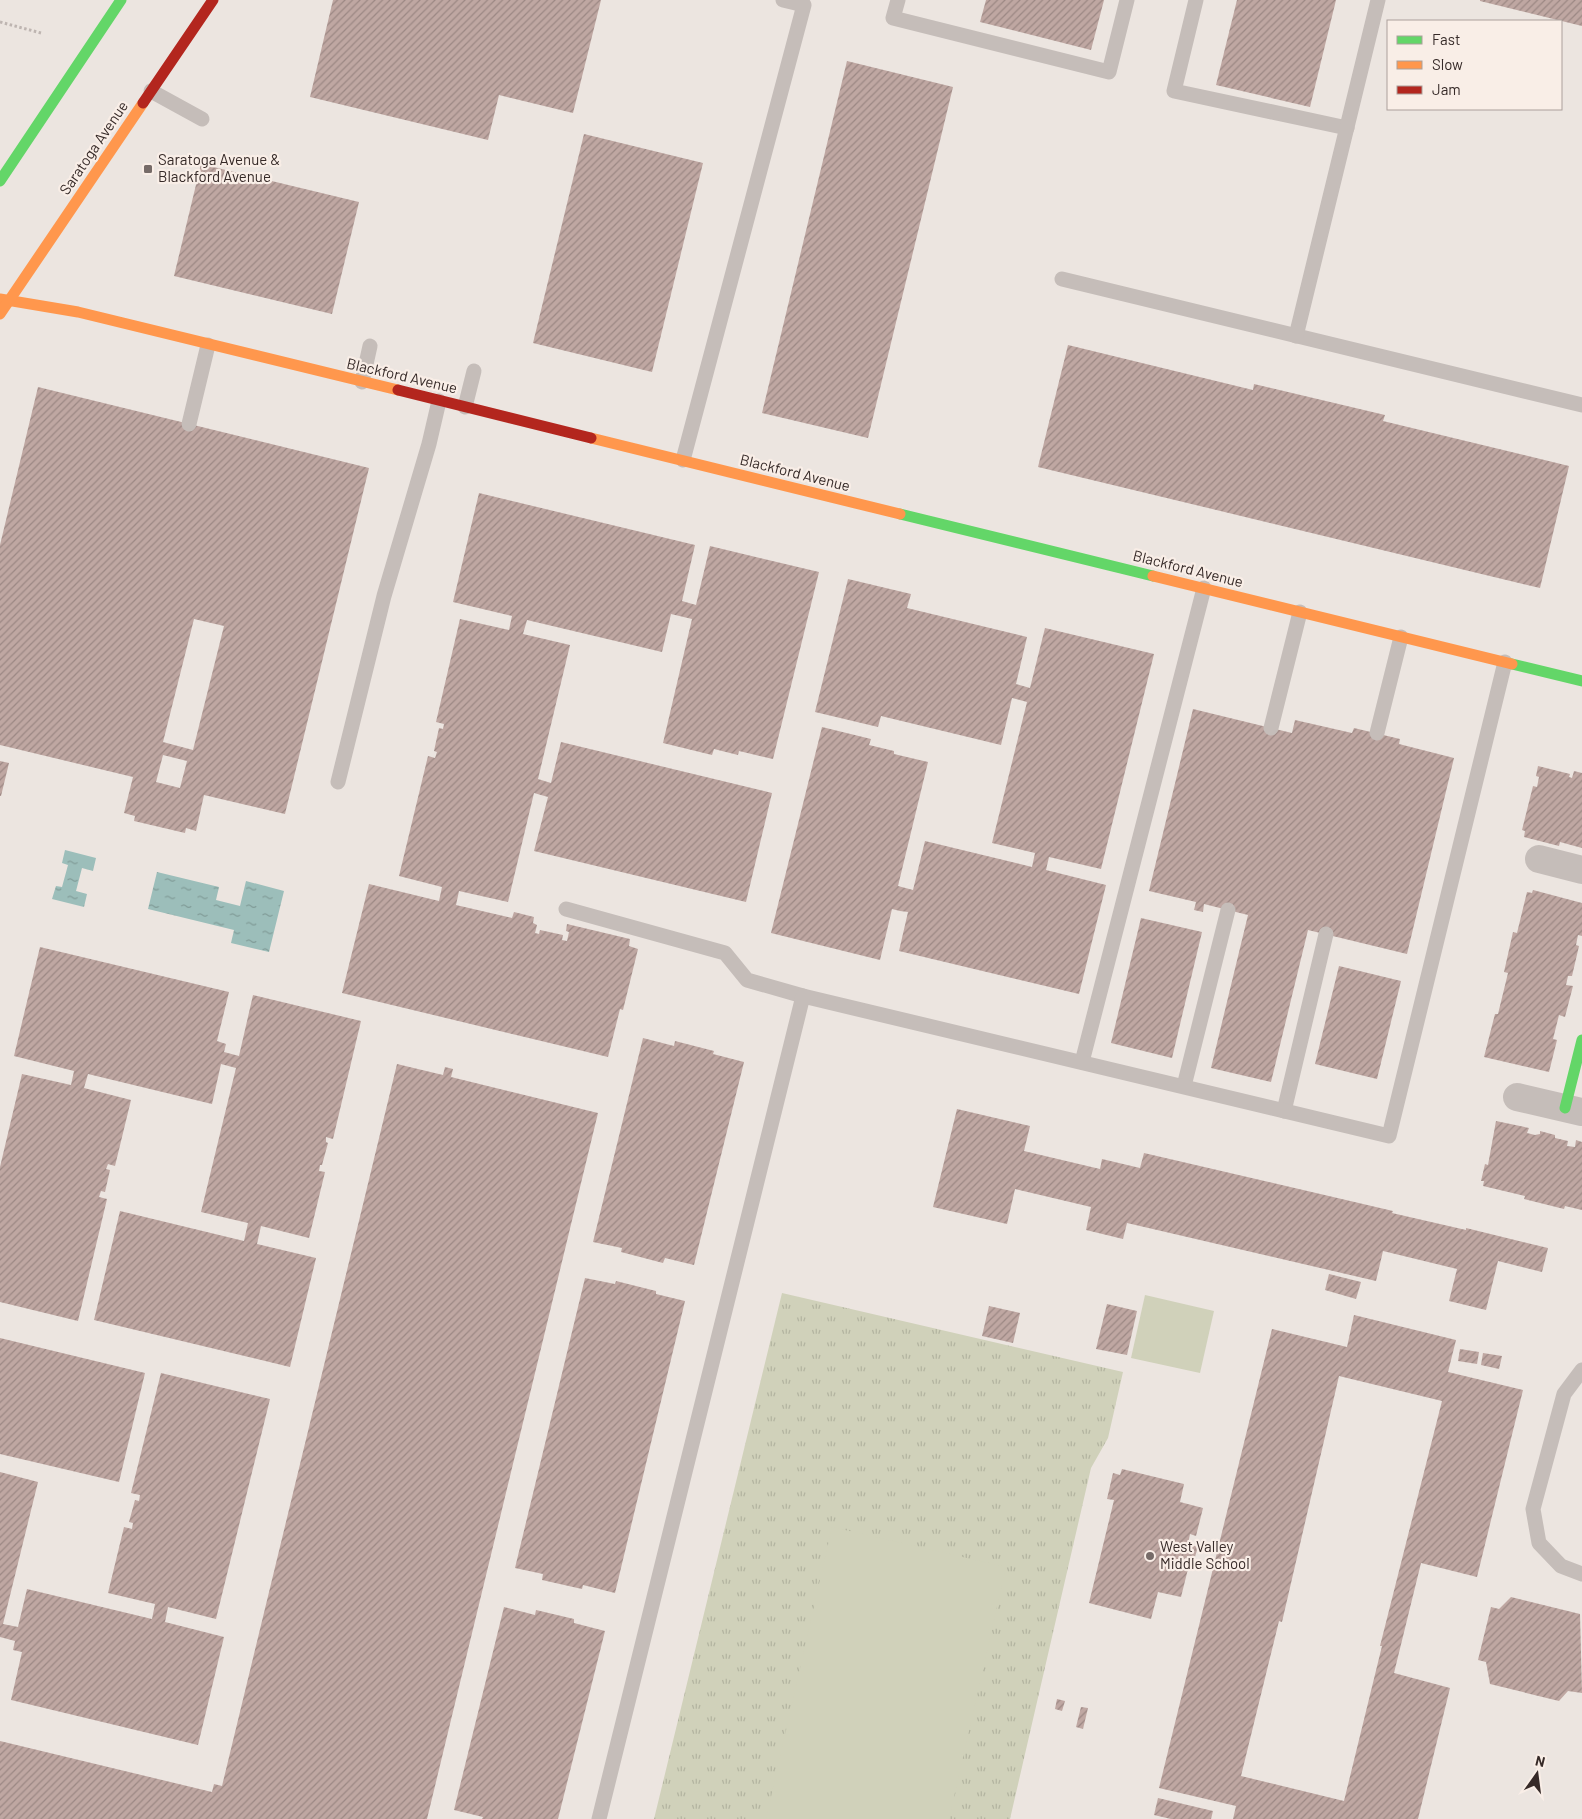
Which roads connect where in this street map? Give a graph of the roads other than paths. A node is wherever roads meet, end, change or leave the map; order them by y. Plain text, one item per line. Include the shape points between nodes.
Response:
1 (121, 0) edge
2 (213, 0) edge
3 (783, 0) edge
4 (898, 0) edge
5 (1127, 0) edge
6 (1196, 0) edge
7 (1378, 0) edge
8 (151, 91) junction
9 (202, 119) dead end
10 (1347, 128) junction
11 (0, 181) edge
12 (1062, 278) dead end
13 (5, 300) edge
14 (0, 314) edge
15 (1296, 336) junction
16 (208, 345) junction
17 (370, 346) dead end
18 (474, 371) dead end
19 (362, 382) junction
20 (439, 401) junction
21 (1582, 405) edge
22 (465, 407) junction
23 (189, 424) dead end
24 (683, 460) junction
25 (1204, 588) junction
26 (1300, 612) junction
27 (1401, 637) junction
28 (1505, 662) junction
29 (1582, 681) edge
30 (1271, 728) dead end
31 (1376, 734) dead end
32 (338, 782) dead end
33 (1539, 859) dead end
34 (1582, 870) edge
35 (566, 908) dead end
36 (1228, 910) dead end
37 (1326, 934) dead end
38 (804, 996) junction
39 (1582, 1040) edge
40 (1082, 1062) junction
41 (1184, 1086) junction
42 (1517, 1097) dead end
43 (1573, 1110) edge
44 (1284, 1111) junction
45 (1582, 1370) edge
46 (1582, 1574) edge
47 (599, 1819) edge

1 - 11 street
2 - 8 street, Saratoga Avenue
3 - 24 lane via 804,5
4 - 5 lane via 893,18 1109,72
6 - 10 lane via 1174,91
7 - 10 lane
8 - 9 lane
8 - 13 street, Saratoga Avenue
10 - 15 lane
12 - 15 lane
13 - 14 street, Saratoga Avenue
13 - 16 street, Blackford Avenue via 78,312
15 - 21 lane
16 - 19 street, Blackford Avenue
16 - 23 lane
17 - 19 lane
18 - 22 lane
19 - 20 street, Blackford Avenue
20 - 22 street, Blackford Avenue
20 - 32 lane via 384,596
22 - 24 street, Blackford Avenue
24 - 25 street, Blackford Avenue
25 - 26 street, Blackford Avenue
25 - 40 lane
26 - 27 street, Blackford Avenue
26 - 30 lane
27 - 28 street, Blackford Avenue
27 - 31 lane
28 - 29 street, Blackford Avenue
28 - 44 lane via 1389,1136
33 - 34 street
35 - 38 lane via 725,953 747,980
36 - 41 lane
37 - 44 lane
38 - 40 lane
38 - 47 lane
39 - 43 street
40 - 41 lane
41 - 44 lane
42 - 43 street
45 - 46 lane via 1564,1394 1533,1509 1539,1543 1562,1566

